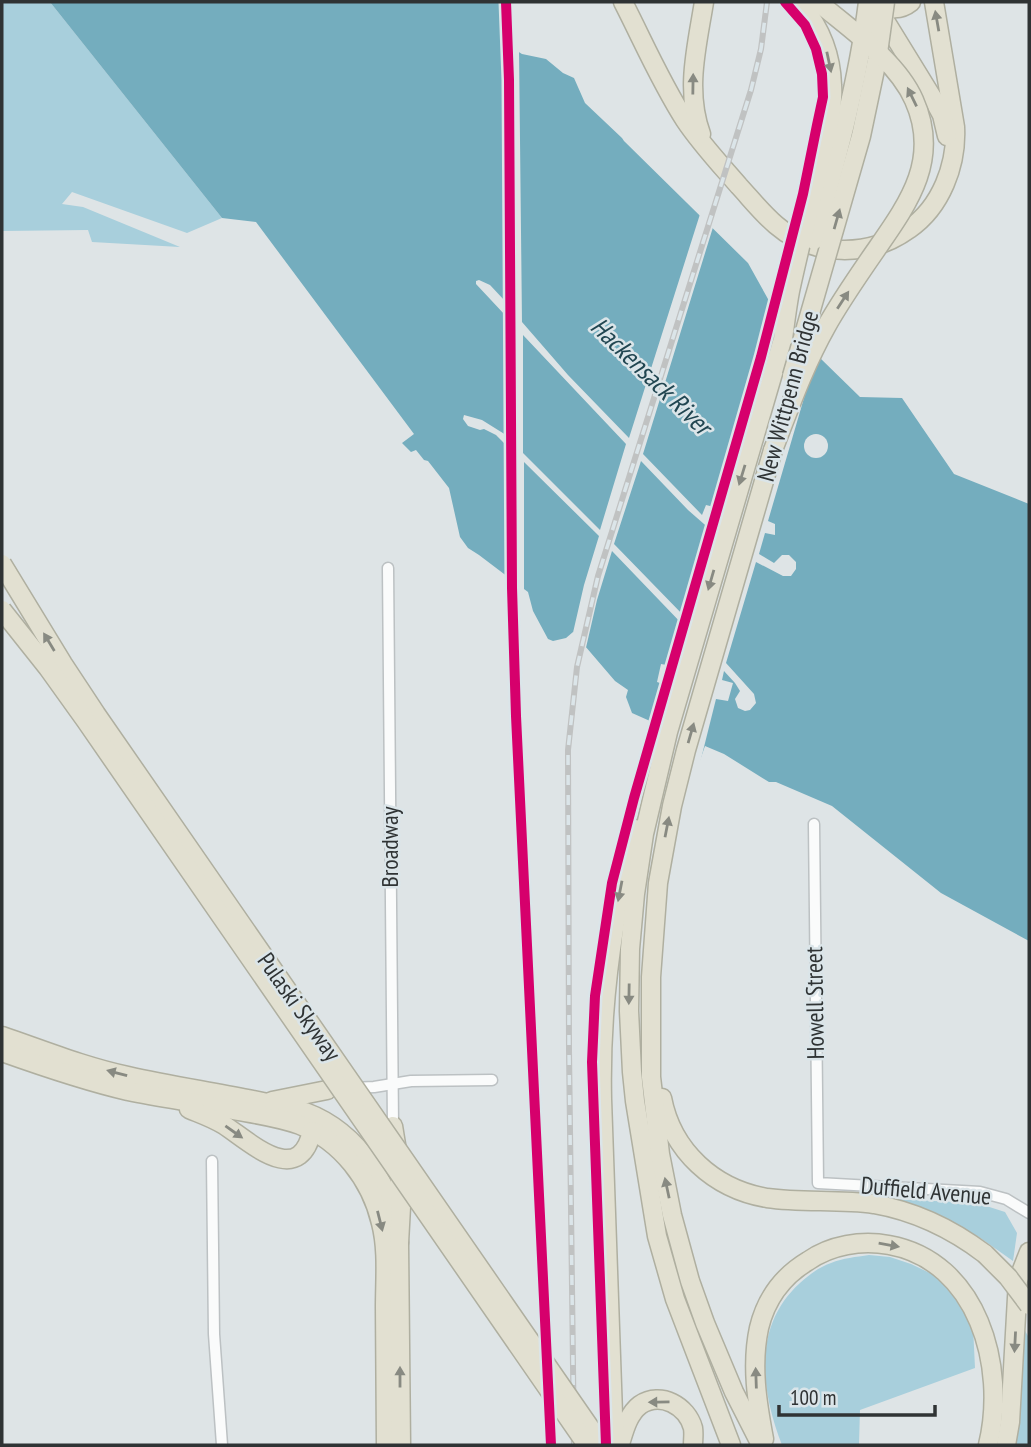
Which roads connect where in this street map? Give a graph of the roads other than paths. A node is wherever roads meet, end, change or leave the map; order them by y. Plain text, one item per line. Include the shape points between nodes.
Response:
1 (624, 2) edge
2 (704, 2) edge
3 (799, 2) edge
4 (818, 2) edge
5 (873, 2) edge
6 (884, 2) edge
7 (911, 2) edge
8 (934, 2) edge
9 (708, 150) junction
10 (945, 184) junction
11 (783, 339) junction
12 (773, 450) junction
13 (2, 564) edge
14 (388, 568) dead end
15 (2, 610) edge
16 (668, 732) junction
17 (814, 824) dead end
18 (2, 1036) edge
19 (651, 1041) junction
20 (2, 1052) edge
21 (492, 1080) dead end
22 (392, 1084) junction
23 (327, 1090) junction
24 (149, 1095) junction
25 (264, 1102) junction
26 (313, 1124) junction
27 (393, 1126) junction
28 (344, 1136) junction
29 (212, 1161) dead end
30 (818, 1183) joint
31 (1029, 1213) edge
32 (399, 1243) junction
33 (1029, 1252) edge
34 (1029, 1306) edge
35 (728, 1406) junction
36 (222, 1445) edge
37 (386, 1445) edge
38 (401, 1445) edge
39 (587, 1445) edge
40 (602, 1445) edge
41 (618, 1445) edge
42 (693, 1445) edge
43 (731, 1445) edge
44 (748, 1445) edge
45 (763, 1445) edge
46 (988, 1445) edge
47 (1006, 1445) edge

1 - 9 highway via 673,99
9 -> 2 highway via 695,114 692,88
3 -> 11 highway, bridge via 825,45 832,94
12 -> 4 highway, bridge via 819,339 910,197 923,155 919,113 905,83
5 - 7 highway via 896,9
5 - 10 highway via 942,115 947,145
5 - 11 highway, New Wittpenn Bridge, bridge via 846,125
12 -> 6 highway, New Wittpenn Bridge, bridge via 861,136
10 -> 8 highway via 954,153 955,127
9 - 10 highway via 776,225 799,240 827,249 857,250 892,239 925,215
11 -> 16 highway, New Wittpenn Bridge
19 -> 12 highway, New Wittpenn Bridge via 651,977 664,842
40 -> 13 highway, Pulaski Skyway, bridge via 96,714
14 - 22 street, Broadway
15 - 39 highway, Pulaski Skyway, bridge via 86,721
16 -> 35 highway, New Wittpenn Bridge via 644,834 630,949 635,1101 657,1236 675,1299
16 -> 41 highway via 648,780 618,900 608,963 602,1054 613,1414
17 - 30 street, Howell Street
25 -> 18 highway via 117,1073
19 - 34 highway, bridge via 666,1115 675,1136 704,1171 760,1196 872,1204 946,1228 985,1254
35 -> 19 highway via 672,1215 660,1154
20 - 24 highway
21 - 22 street
22 - 23 street
22 - 27 street, Broadway
23 - 25 highway
23 - 26 street via 318,1101
24 - 26 highway
24 -> 26 highway via 215,1120 263,1153 283,1160 298,1155 308,1144
25 - 26 highway via 295,1110
26 - 28 highway
26 -> 37 highway via 357,1169 382,1223
27 - 28 highway via 372,1141
27 - 32 highway via 399,1163
28 - 32 highway via 384,1187 397,1221
29 - 36 street via 214,1334
30 - 31 street, Duffield Avenue via 989,1193
38 -> 32 highway
33 -> 47 highway via 1018,1280
35 - 43 highway
35 - 44 highway
35 - 45 highway
42 -> 41 highway via 688,1416 662,1399 639,1406
45 -> 46 highway via 755,1370 759,1330 769,1303 784,1280 813,1257 864,1243 894,1245 929,1259 953,1278 970,1301 982,1327 991,1373

